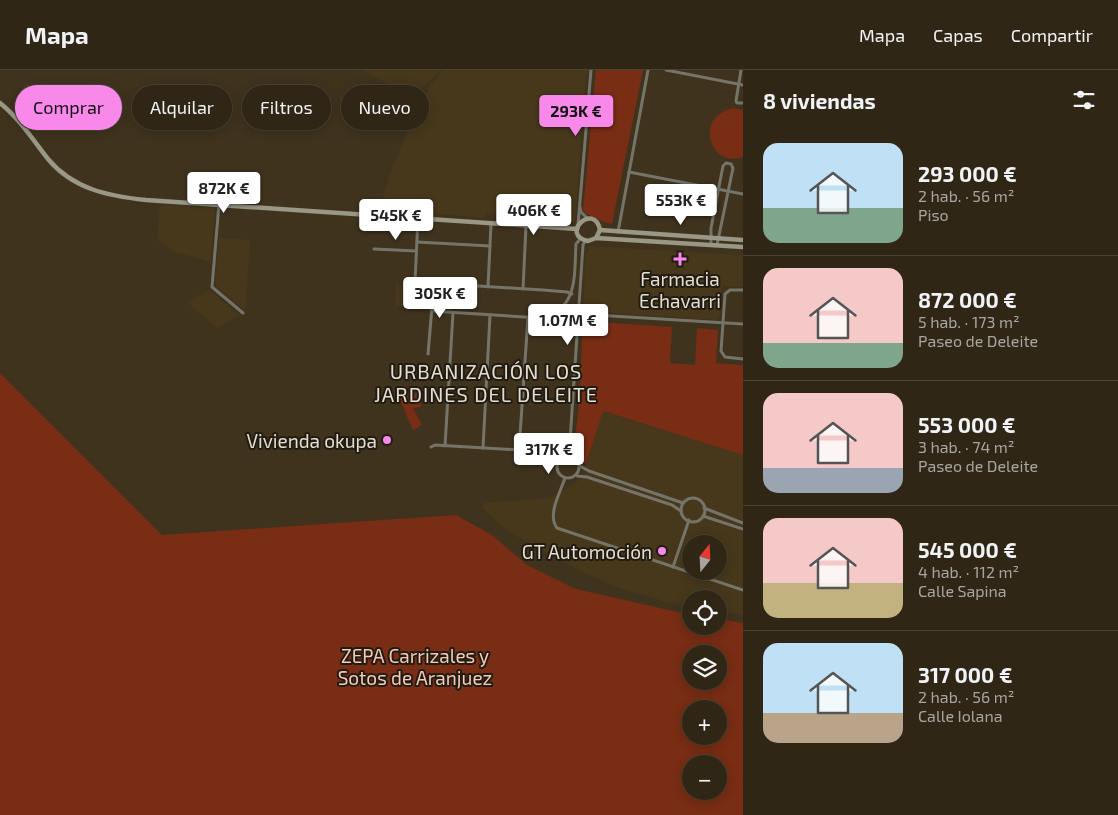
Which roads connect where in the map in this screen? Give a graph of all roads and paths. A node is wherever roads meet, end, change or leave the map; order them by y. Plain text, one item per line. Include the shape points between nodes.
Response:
1 (591, 70) edge
2 (648, 70) edge
3 (666, 70) edge
4 (741, 70) edge
5 (741, 84) edge
6 (0, 103) edge
7 (743, 104) edge
8 (629, 172) junction
9 (719, 189) junction
10 (728, 191) junction
11 (743, 194) edge
12 (218, 204) junction
13 (580, 206) junction
14 (418, 218) junction
15 (587, 218) junction
16 (492, 224) junction
17 (526, 226) junction
18 (578, 227) junction
19 (600, 230) junction
20 (618, 232) junction
21 (596, 238) junction
22 (710, 238) junction
23 (583, 239) junction
24 (719, 239) junction
25 (743, 240) edge
26 (417, 242) junction
27 (711, 245) junction
28 (490, 246) junction
29 (717, 246) junction
30 (743, 247) edge
31 (374, 249) dead end
32 (416, 251) junction
33 (434, 283) junction
34 (488, 287) junction
35 (522, 289) junction
36 (743, 290) edge
37 (572, 294) junction
38 (432, 311) junction
39 (243, 313) dead end
40 (453, 313) junction
41 (579, 314) junction
42 (490, 316) junction
43 (528, 317) junction
44 (723, 323) junction
45 (743, 324) edge
46 (428, 354) dead end
47 (743, 359) edge
48 (445, 446) junction
49 (431, 447) dead end
50 (483, 448) junction
51 (519, 450) junction
52 (569, 456) junction
53 (557, 465) junction
54 (580, 466) junction
55 (577, 476) junction
56 (565, 478) junction
57 (683, 503) junction
58 (704, 508) junction
59 (681, 511) junction
60 (702, 516) junction
61 (689, 520) junction
62 (743, 523) edge
63 (743, 529) edge
64 (673, 567) junction
65 (743, 590) edge

1 - 13 street
2 - 8 street
3 - 5 street
4 - 5 street
5 - 7 street via 736,102
6 - 12 main road via 50,161 80,184 106,195 124,198
8 - 9 street
8 - 20 street
9 - 10 street
9 - 10 street via 723,166 731,164
9 - 22 street
10 - 11 street
10 - 24 street
12 - 14 main road
12 - 39 street via 212,288
13 - 15 street
13 - 18 street
14 - 16 main road
14 - 26 street
15 - 18 main road
15 - 19 main road via 594,220
16 - 17 main road
16 - 28 street
17 - 18 main road
17 - 35 street
18 - 23 main road
19 - 20 main road
19 - 21 main road
20 - 22 main road
21 - 23 main road via 592,241
21 - 27 main road
22 - 24 main road
22 - 27 street
23 - 37 street via 576,244
23 - 41 street
24 - 25 main road
24 - 29 street
26 - 28 street
26 - 32 street
27 - 29 main road
28 - 34 street
29 - 30 main road
31 - 32 street
32 - 33 street via 415,282
33 - 34 street
33 - 38 street
34 - 35 street
35 - 37 street
36 - 44 street via 725,294
37 - 43 street via 566,304 552,314
38 - 40 street
38 - 46 street
40 - 42 street
40 - 48 street
41 - 44 street
41 - 52 street
42 - 43 street
42 - 50 street
43 - 51 street
44 - 45 street
44 - 47 street via 723,355
48 - 49 street
48 - 50 street
50 - 51 street
51 - 53 street via 542,453
52 - 53 street via 560,459
52 - 54 street via 578,460
53 - 56 street via 558,472
54 - 55 street
54 - 57 street
55 - 56 street
55 - 59 street via 664,502
56 - 64 street via 553,513 558,528
57 - 58 street via 689,498 696,498
57 - 59 street
58 - 60 street
58 - 62 street
59 - 61 street
60 - 61 street via 698,520
60 - 63 street
61 - 64 street
64 - 65 street

